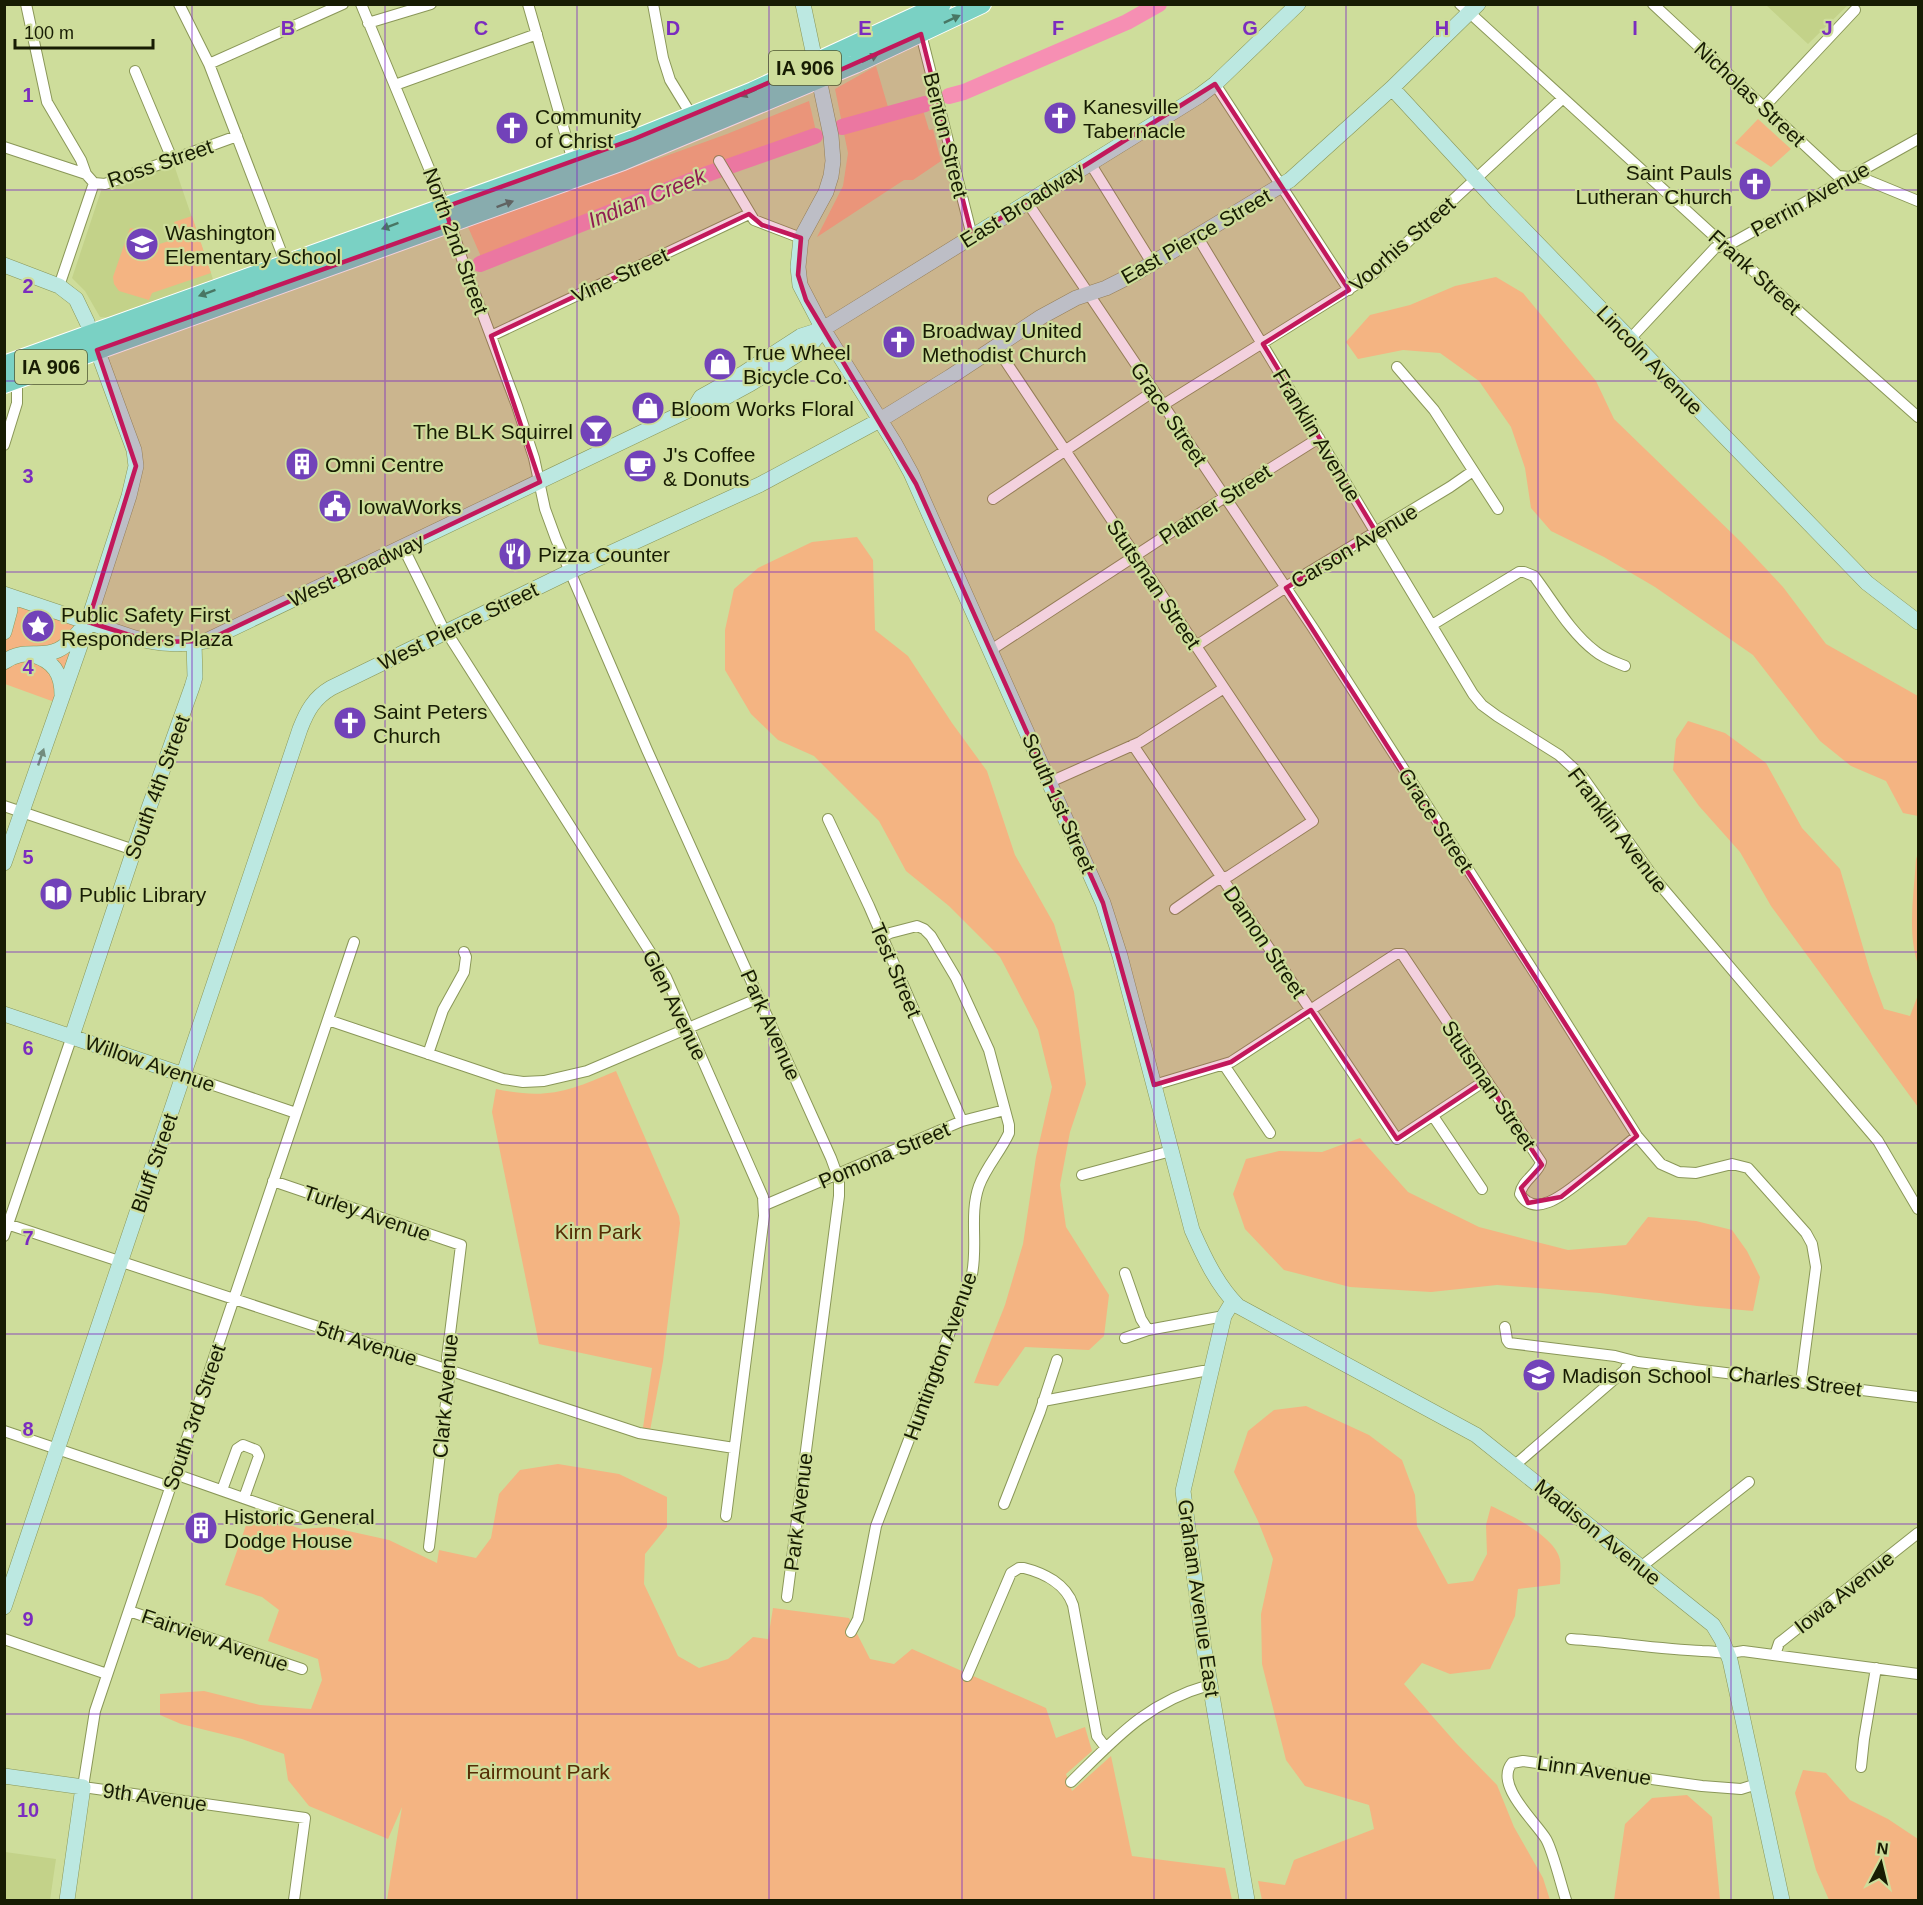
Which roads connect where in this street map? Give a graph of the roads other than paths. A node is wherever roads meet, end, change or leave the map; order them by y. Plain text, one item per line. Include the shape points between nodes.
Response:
1 (26, 4) edge
2 (179, 4) edge
3 (343, 4) edge
4 (361, 4) edge
5 (430, 4) edge
6 (528, 4) edge
7 (653, 4) edge
8 (803, 4) edge
9 (942, 4) edge
10 (982, 4) edge
11 (1298, 4) edge
12 (1653, 4) edge
13 (1469, 8) edge
14 (1855, 10) dead end
15 (917, 18) edge
16 (368, 23) junction
17 (537, 34) junction
18 (209, 64) junction
19 (135, 71) dead end
20 (818, 71) junction
21 (1215, 84) junction
22 (395, 85) junction
23 (1392, 88) junction
24 (1563, 99) junction
25 (1764, 107) junction
26 (696, 123) junction
27 (237, 136) junction
28 (1918, 139) edge
29 (4, 147) edge
30 (172, 159) junction
31 (573, 160) junction
32 (719, 161) dead end
33 (1090, 163) junction
34 (86, 174) junction
35 (1850, 177) junction
36 (1476, 179) junction
37 (94, 183) junction
38 (1281, 186) junction
39 (1918, 201) edge
40 (1027, 202) junction
41 (749, 214) junction
42 (448, 215) junction
43 (972, 236) junction
44 (1197, 236) junction
45 (801, 238) junction
46 (1724, 245) junction
47 (1152, 262) junction
48 (4, 265) edge
49 (289, 273) junction
50 (58, 285) junction
51 (1349, 290) junction
52 (1089, 293) junction
53 (823, 329) junction
54 (491, 336) junction
55 (1630, 339) junction
56 (94, 342) junction
57 (1263, 344) junction
58 (996, 347) junction
59 (4, 365) edge
60 (1397, 367) dead end
61 (11, 382) edge
62 (1154, 391) junction
63 (1163, 405) junction
64 (1918, 417) edge
65 (880, 420) junction
66 (1319, 438) junction
67 (4, 445) edge
68 (1065, 451) junction
69 (1473, 471) junction
70 (540, 482) junction
71 (1225, 496) junction
72 (993, 499) dead end
73 (1498, 509) dead end
74 (1376, 532) junction
75 (403, 547) junction
76 (1135, 555) junction
77 (569, 572) junction
78 (1286, 588) junction
79 (7, 595) edge
80 (1918, 621) edge
81 (88, 622) junction
82 (1432, 626) junction
83 (4, 632) edge
84 (446, 633) junction
85 (194, 643) junction
86 (1196, 646) junction
87 (991, 650) junction
88 (28, 653) junction
89 (4, 662) edge
90 (1624, 666) dead end
91 (1224, 688) junction
92 (62, 699) junction
93 (304, 718) joint
94 (1133, 744) junction
95 (1050, 782) junction
96 (4, 806) edge
97 (22, 812) junction
98 (828, 819) dead end
99 (134, 850) junction
100 (4, 863) edge
101 (1223, 878) junction
102 (1175, 909) dead end
103 (882, 937) junction
104 (354, 942) dead end
105 (464, 952) dead end
106 (759, 998) junction
107 (1311, 1010) junction
108 (4, 1014) edge
109 (328, 1020) junction
110 (688, 1028) junction
111 (72, 1036) junction
112 (428, 1054) junction
113 (1224, 1065) junction
114 (184, 1075) junction
115 (1486, 1080) junction
116 (1154, 1085) junction
117 (1005, 1110) junction
118 (296, 1113) junction
119 (1433, 1116) junction
120 (962, 1121) junction
121 (1270, 1133) dead end
122 (1637, 1136) junction
123 (1171, 1151) junction
124 (837, 1175) junction
125 (1082, 1175) dead end
126 (273, 1181) junction
127 (1482, 1189) dead end
128 (765, 1205) junction
129 (1918, 1209) edge
130 (7, 1223) edge
131 (4, 1236) edge
132 (461, 1245) joint
133 (121, 1262) junction
134 (1125, 1273) dead end
135 (233, 1300) junction
136 (1233, 1301) junction
137 (1247, 1312) junction
138 (1224, 1316) junction
139 (1505, 1327) dead end
140 (1148, 1330) junction
141 (1125, 1338) dead end
142 (1057, 1360) dead end
143 (1630, 1360) junction
144 (448, 1369) junction
145 (1210, 1371) junction
146 (1801, 1382) junction
147 (1918, 1397) edge
148 (1043, 1401) junction
149 (4, 1431) edge
150 (734, 1448) junction
151 (58, 1449) junction
152 (1515, 1465) junction
153 (175, 1474) junction
154 (1749, 1482) dead end
155 (170, 1487) junction
156 (222, 1490) junction
157 (244, 1498) junction
158 (1004, 1504) dead end
159 (726, 1516) dead end
160 (297, 1517) dead end
161 (1918, 1533) edge
162 (429, 1546) dead end
163 (1642, 1566) junction
164 (787, 1597) dead end
165 (4, 1607) edge
166 (129, 1611) junction
167 (851, 1632) dead end
168 (4, 1639) edge
169 (1572, 1639) dead end
170 (1728, 1654) junction
171 (1775, 1655) junction
172 (1876, 1668) junction
173 (302, 1669) dead end
174 (107, 1674) junction
175 (1918, 1674) edge
176 (967, 1676) dead end
177 (1209, 1685) junction
178 (1106, 1748) junction
179 (1861, 1767) dead end
180 (4, 1776) edge
181 (1071, 1782) dead end
182 (1756, 1784) junction
183 (82, 1786) junction
184 (67, 1900) edge
185 (294, 1900) edge
186 (1247, 1900) edge
187 (1566, 1900) edge
188 (1782, 1900) edge

1 - 34 street via 47,102
2 - 18 street
3 - 18 street
4 - 16 street, North 2nd Street
5 - 16 street
6 - 17 street
7 - 26 street via 670,80
8 - 20 main road
9 - 15 main road, IA 906
15 -> 10 main road, IA 906
11 - 21 main road, East Broadway
12 - 25 street, Nicholas Street
13 - 23 main road, East Pierce Street
13 - 24 street, Frank Street
14 - 25 street
15 - 20 main road, IA 906
15 - 43 street, Benton Street
16 - 22 street, North 2nd Street
17 - 22 street
17 - 31 street
18 - 27 street
19 - 30 street
20 - 26 main road, IA 906
20 - 45 main road via 833,149 831,176
21 - 33 main road, East Broadway
21 - 38 street
22 - 42 street, North 2nd Street
23 - 36 main road, Lincoln Avenue
23 - 38 main road, East Pierce Street
24 - 36 street, Voorhis Street
24 - 46 street, Frank Street
25 - 35 street, Nicholas Street via 1838,176
26 - 31 main road, IA 906
42 -> 26 main road, IA 906 via 623,161
27 - 30 street, Ross Street
27 - 49 street
28 - 35 street, Perrin Avenue
29 - 34 street
30 - 37 street, Ross Street via 105,184
31 - 42 main road, IA 906
32 - 41 street
33 - 40 main road, East Broadway
33 - 47 street
34 - 37 street, Ross Street
35 - 39 street, Nicholas Street via 1862,178
35 - 46 street, Perrin Avenue
36 - 51 street, Voorhis Street via 1373,274
36 - 55 main road, Lincoln Avenue
37 - 50 street
38 - 44 main road, East Pierce Street
38 - 51 street
40 - 43 main road, East Broadway
40 - 52 street, Grace Street
41 - 45 street via 762,225
41 - 54 street, Vine Street
42 - 49 main road, IA 906
42 - 54 street, North 2nd Street
43 - 53 main road, East Broadway
44 - 47 main road, East Pierce Street
44 - 57 street, Franklin Avenue
45 - 53 main road, South 1st Street via 800,285
46 - 55 street, Perrin Avenue via 1708,255
46 - 64 street, Frank Street
47 - 52 main road, East Pierce Street via 1106,288
48 - 50 main road
49 - 56 main road, IA 906
50 - 56 main road via 76,299
51 - 57 street, Voorhis Street
52 - 58 main road, East Pierce Street via 1041,317
52 - 62 street, Grace Street
53 - 65 main road, South 1st Street
53 - 70 main road, West Broadway via 808,348 706,408 695,407
54 - 70 street, North 2nd Street
55 - 80 main road, Lincoln Avenue via 1867,583
56 - 59 main road, IA 906
56 - 61 main road, IA 906
56 - 81 main road via 134,450 136,466
57 - 63 street, Voorhis Street
57 - 66 street, Franklin Avenue
58 - 65 main road, East Pierce Street
58 - 68 street, Stutsman Street
60 - 69 street via 1434,410
61 - 67 street via 17,403
62 - 63 street, Grace Street
62 - 68 street
63 - 71 street, Grace Street
65 - 77 main road, West Pierce Street via 761,484
65 - 87 main road, South 1st Street via 916,484
66 - 71 street, Platner Street
66 - 74 street, Franklin Avenue
68 - 72 street
68 - 76 street, Stutsman Street
69 - 73 street
69 - 74 street, Carson Avenue
70 - 75 main road, West Broadway
70 - 77 street, Park Avenue via 545,509
71 - 76 street, Platner Street
71 - 78 street, Grace Street
74 - 78 street, Carson Avenue
74 - 82 street, Franklin Avenue
75 - 84 street, Glen Avenue
75 - 85 main road, West Broadway via 219,635
76 - 86 street, Stutsman Street
76 - 87 street, Platner Street
77 - 84 main road, West Pierce Street
77 - 106 street, Park Avenue
78 - 86 street, Carson Avenue
78 - 122 street, Grace Street
79 - 81 main road, West Broadway
79 - 83 main road via 10,610
81 - 85 main road, West Broadway via 152,642
81 - 88 main road via 58,650
81 - 92 main road
82 - 90 street via 1524,572 1534,576 1588,645
82 - 129 street, Franklin Avenue via 1482,705 1560,755 1582,776 1654,878 1878,1141
84 - 93 main road, West Pierce Street via 322,693
84 - 110 street, Glen Avenue via 659,964
85 - 99 main road, South 4th Street via 195,677
86 - 91 street, Stutsman Street
87 - 95 main road, South 1st Street
88 - 89 main road
88 - 92 main road via 46,660 57,671
91 - 94 street
91 - 101 street, Stutsman Street via 1313,821
97 -> 92 main road
93 - 114 main road, Bluff Street
94 - 95 street
94 - 101 street, Damon Street
95 - 116 main road, South 1st Street via 1107,913
96 - 97 street
97 - 99 street
97 - 100 main road
98 - 103 street, Test Street
99 - 111 main road, South 4th Street
101 - 102 street
101 - 107 street, Damon Street
103 - 117 street, Huntington Avenue via 917,926 931,936 956,978 989,1050
103 - 120 street, Test Street
104 - 109 street, South 3rd Street
105 - 112 street via 464,972 443,1010
106 - 110 street
106 - 124 street, Park Avenue
107 - 113 street
107 - 115 street, Stutsman Street via 1396,954 1402,954
107 - 119 street, Damon Street via 1398,1140
108 - 111 main road, Willow Avenue
109 - 112 street
109 - 118 street, South 3rd Street
110 - 112 street via 587,1071 544,1082 503,1079
110 - 128 street, Glen Avenue
111 - 114 main road, Willow Avenue
111 - 130 street, South 4th Street
113 - 116 street
113 - 121 street
114 - 118 street, Willow Avenue
114 - 133 main road, Bluff Street
115 - 119 street
115 - 122 street, Stutsman Street via 1541,1162 1520,1194 1528,1203 1560,1197
116 - 123 main road, South 1st Street
117 - 120 street, Pomona Street
117 - 167 street, Huntington Avenue via 1009,1133 984,1176 975,1203 972,1274 876,1526 858,1619
118 - 126 street, South 3rd Street
119 - 127 street
120 - 124 street, Pomona Street
122 - 146 street, Grace Street via 1661,1164 1679,1172 1696,1173 1732,1164 1748,1168 1806,1233 1816,1266
123 - 125 street
123 - 136 main road, South 1st Street via 1192,1230
124 - 128 street, Pomona Street
124 - 164 street, Park Avenue via 839,1196
126 - 132 street, Turley Avenue
126 - 135 street, South 3rd Street
128 - 150 street, Glen Avenue
130 - 131 street, South 4th Street
130 - 133 street, 5th Avenue
132 - 144 street, Clark Avenue
133 - 135 street, 5th Avenue
133 - 151 main road, Bluff Street
134 - 140 street
135 - 144 street, 5th Avenue
135 - 153 street, South 3rd Street
136 - 137 main road, Madison Avenue
136 - 138 main road, Graham Avenue East
137 - 138 main road
137 - 152 main road, Madison Avenue via 1476,1435
138 - 140 street
138 - 145 main road, Graham Avenue East
139 - 143 street, Charles Street via 1509,1343
140 - 141 street
142 - 148 street
143 - 146 street, Charles Street
143 - 152 street via 1625,1370
144 - 150 street, 5th Avenue via 639,1433
144 - 162 street, Clark Avenue
145 - 148 street
145 - 177 main road, Graham Avenue East via 1184,1491
146 - 147 street, Charles Street
148 - 158 street
149 - 151 street
150 - 159 street, Glen Avenue
151 - 155 street
151 - 165 main road, Bluff Street
152 - 163 main road, Madison Avenue
153 - 155 street, South 3rd Street
153 - 156 street
154 - 163 street
155 - 166 street, South 3rd Street
156 - 157 street
156 - 157 street via 237,1449 243,1445 256,1450 258,1456
157 - 160 street
161 - 171 street, Iowa Avenue via 1779,1643
163 - 170 main road, Madison Avenue via 1713,1625
166 - 173 street, Fairview Avenue
166 - 174 street, South 3rd Street
168 - 174 street
169 - 170 street
170 - 171 street via 1743,1651
170 - 182 main road, Madison Avenue
171 - 172 street
172 - 175 street
172 - 179 street
174 - 183 street, South 3rd Street via 90,1734
176 - 178 street via 1011,1573 1024,1568 1051,1578 1073,1605 1097,1736
177 - 178 street via 1167,1700
177 - 186 main road, Graham Avenue East
178 - 181 street
180 - 183 main road, 9th Avenue
182 - 187 street, Linn Avenue via 1741,1789 1523,1761 1512,1763 1507,1772 1508,1782 1527,1816 1546,1839
182 - 188 main road, Madison Avenue
183 - 184 main road, South 3rd Street
183 - 185 street, 9th Avenue via 306,1818

